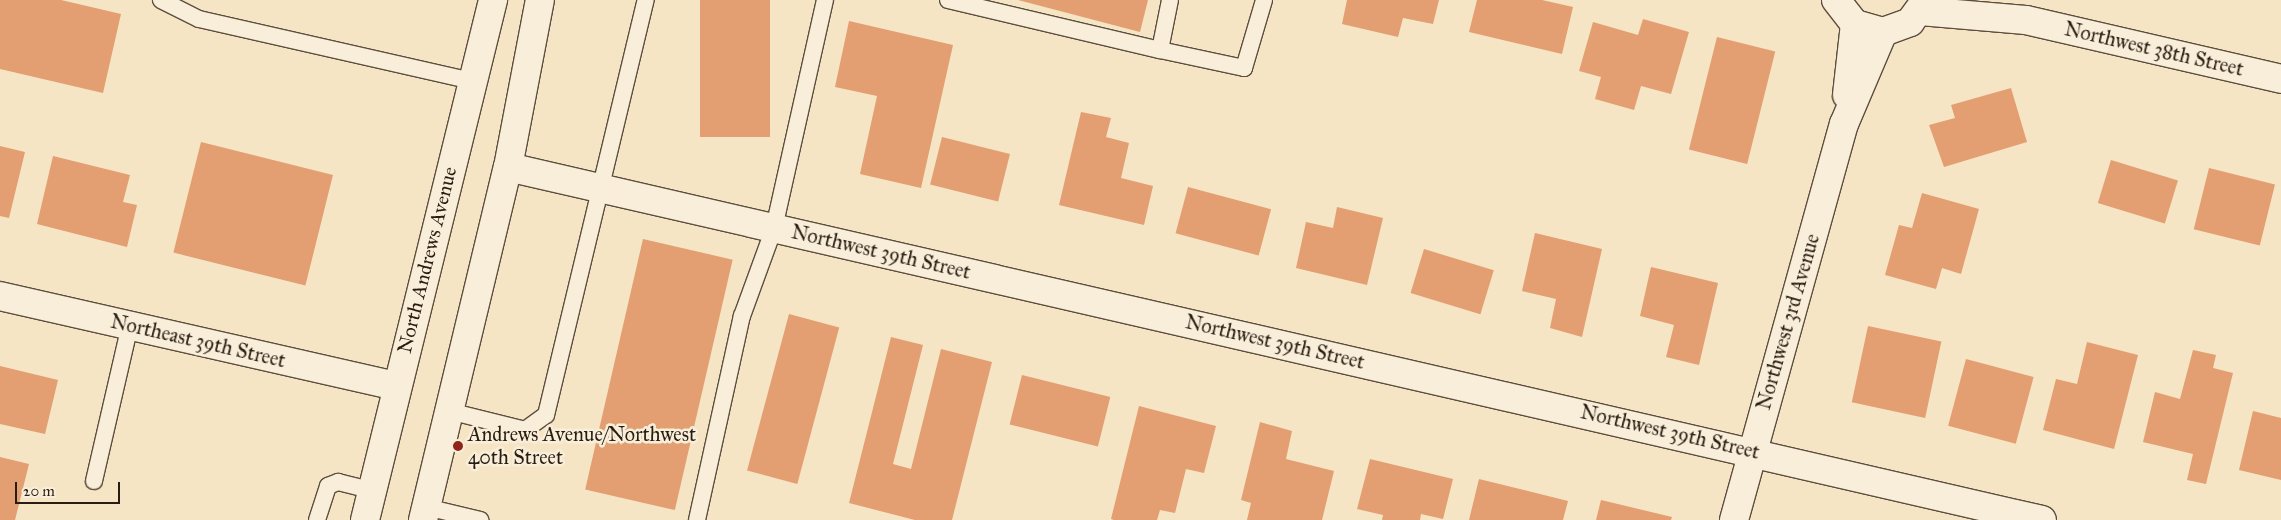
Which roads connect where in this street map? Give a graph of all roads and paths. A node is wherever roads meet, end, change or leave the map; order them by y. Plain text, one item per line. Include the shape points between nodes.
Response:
1 (160, 0) edge
2 (492, 0) edge
3 (540, 0) edge
4 (646, 0) edge
5 (825, 0) edge
6 (948, 0) edge
7 (1170, 0) edge
8 (1264, 0) edge
9 (1836, 0) edge
10 (1988, 0) edge
11 (1923, 6) edge
12 (2026, 20) junction
13 (1855, 24) junction
14 (1883, 32) junction
15 (1160, 50) junction
16 (2281, 79) edge
17 (472, 81) junction
18 (1844, 124) junction
19 (508, 167) junction
20 (604, 189) junction
21 (774, 228) junction
22 (0, 296) edge
23 (130, 325) junction
24 (395, 386) junction
25 (449, 411) junction
26 (1751, 450) junction
27 (94, 481) dead end
28 (372, 490) junction
29 (424, 513) edge
30 (476, 519) edge
31 (317, 520) edge
32 (365, 520) edge
33 (697, 520) edge
34 (1734, 520) edge
35 (2042, 520) edge

1 - 17 lane via 199,19
2 - 17 street, North Andrews Avenue
3 - 19 street
4 - 20 lane
5 - 21 lane
6 - 15 lane
7 - 15 lane
8 - 15 lane via 1244,68
9 - 13 street
10 - 12 street, Northwest 38th Street
11 - 12 street, Northwest 38th Street
11 - 14 street via 1898,29
12 - 16 street, Northwest 38th Street
13 - 14 street
13 - 18 street, Northwest 3rd Avenue
14 - 18 street, Northwest 3rd Avenue
17 - 24 street, North Andrews Avenue
18 - 26 street, Northwest 3rd Avenue
19 - 20 street, Northwest 39th Street
19 - 25 street
20 - 21 street, Northwest 39th Street
20 - 25 lane via 546,415 525,430
21 - 26 street, Northwest 39th Street
21 - 33 lane via 742,316
22 - 23 street, Northeast 39th Street
23 - 24 street, Northeast 39th Street
23 - 27 lane
24 - 28 street, North Andrews Avenue
25 - 29 street
26 - 34 street, Northwest 3rd Avenue
26 - 35 street, Northwest 39th Street
28 - 31 lane via 338,482 328,486
28 - 32 street, North Andrews Avenue
29 - 30 lane

